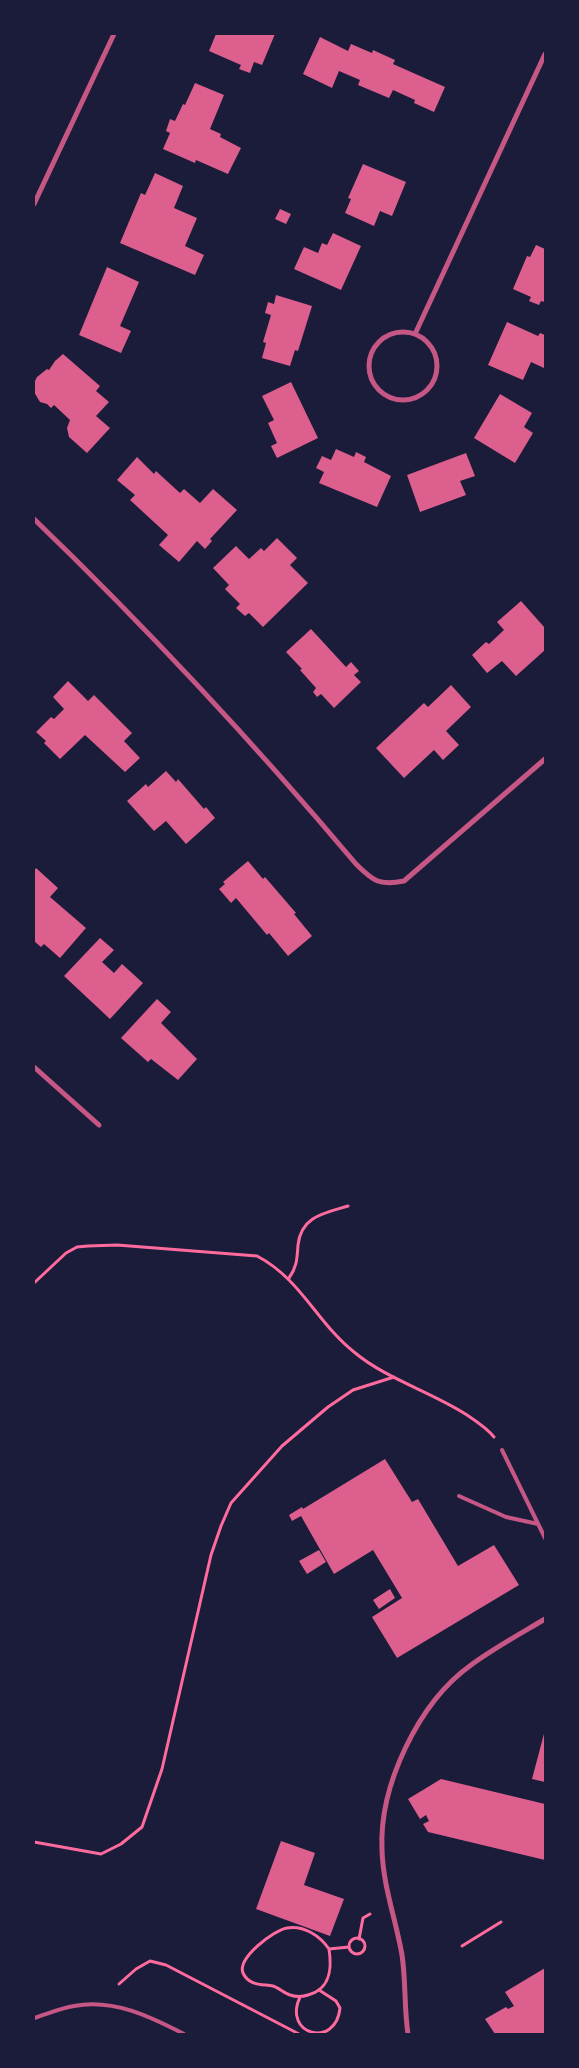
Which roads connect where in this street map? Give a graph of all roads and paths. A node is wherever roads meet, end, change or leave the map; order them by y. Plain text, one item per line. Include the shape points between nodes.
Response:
1 (114, 34) edge
2 (545, 54) edge
3 (34, 204) edge
4 (415, 334) junction
5 (34, 518) edge
6 (545, 759) edge
7 (34, 1066) edge
8 (99, 1126) dead end
9 (348, 1206) dead end
10 (289, 1278) junction
11 (34, 1283) edge
12 (394, 1377) junction
13 (502, 1450) joint
14 (459, 1496) dead end
15 (538, 1524) junction
16 (545, 1538) edge
17 (545, 1619) edge
18 (34, 1842) edge
19 (370, 1914) dead end
20 (501, 1922) dead end
21 (360, 1938) junction
22 (462, 1946) dead end
23 (349, 1947) junction
24 (329, 1948) junction
25 (119, 1984) dead end
26 (319, 1990) junction
27 (300, 1997) junction
28 (34, 2018) edge
29 (184, 2034) edge
30 (299, 2034) edge
31 (408, 2034) edge

1 - 3 street
2 - 4 street
4 - 4 street via 394,333 384,338 371,355 371,377 385,394 406,399 417,396 426,390 435,376 436,359 432,349
5 - 6 street via 166,650 257,748 356,864 379,882 404,881
7 - 8 street
9 - 10 path via 319,1215 304,1225 298,1244 298,1260
10 - 11 path via 258,1256 102,1244 77,1247 66,1253
10 - 12 path via 340,1340 355,1354
12 - 13 path via 474,1419 492,1434
12 - 18 path via 353,1390 328,1408 282,1446 231,1503 211,1555 162,1769 142,1828 101,1854
13 - 15 lane
14 - 15 lane via 506,1517
15 - 16 lane
17 - 31 street via 470,1666 452,1682 418,1726 402,1755 390,1788 382,1828 382,1852 402,1955
19 - 21 path via 363,1918
20 - 22 path
21 - 23 path via 351,1940
21 - 23 path via 365,1944 363,1952 353,1954
23 - 24 path
24 - 26 path via 331,1970
24 - 27 path via 310,1931 286,1928 264,1941 243,1963 244,1975 253,1983 272,1986
25 - 30 path via 150,1961 166,1965
26 - 27 path
26 - 27 path via 336,2001 340,2008 337,2021 323,2033 305,2029 296,2020 296,2005
28 - 29 lane via 74,2006 103,2003 151,2017

